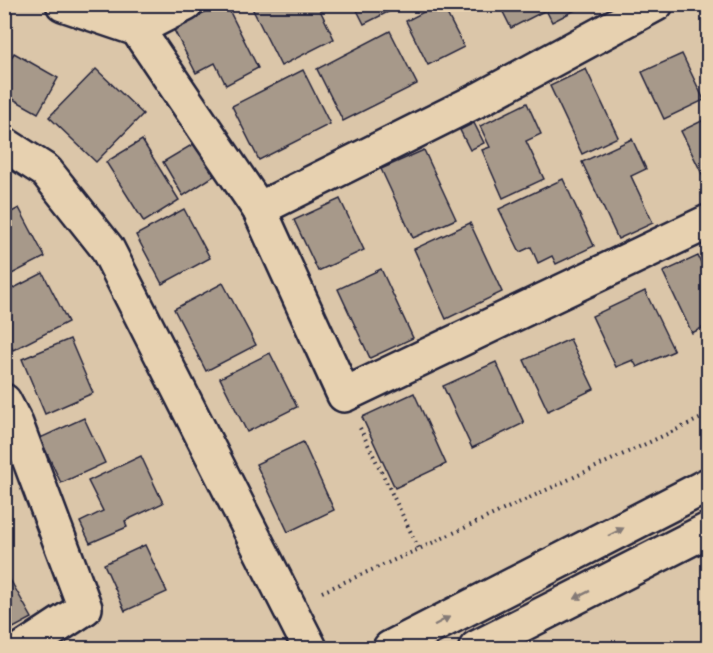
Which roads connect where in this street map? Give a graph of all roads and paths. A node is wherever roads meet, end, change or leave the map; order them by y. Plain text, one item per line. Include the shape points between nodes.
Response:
1 (63, 4) edge
2 (186, 4) edge
3 (656, 4) edge
4 (137, 29) junction
5 (4, 144) edge
6 (258, 209) junction
7 (708, 222) edge
8 (344, 395) junction
9 (708, 415) edge
10 (8, 418) edge
11 (708, 485) edge
12 (708, 530) edge
13 (419, 549) junction
14 (288, 606) junction
15 (24, 648) edge
16 (310, 648) edge
17 (390, 648) edge
18 (476, 648) edge

1 - 4 street
2 - 4 street
3 - 6 street via 482,98
4 - 6 street
5 - 14 street via 46,171 107,248
6 - 8 street
7 - 8 street
8 - 13 path
9 - 13 path
10 - 15 street via 85,608
17 -> 11 street
12 -> 18 street
13 - 14 path
14 - 16 street

